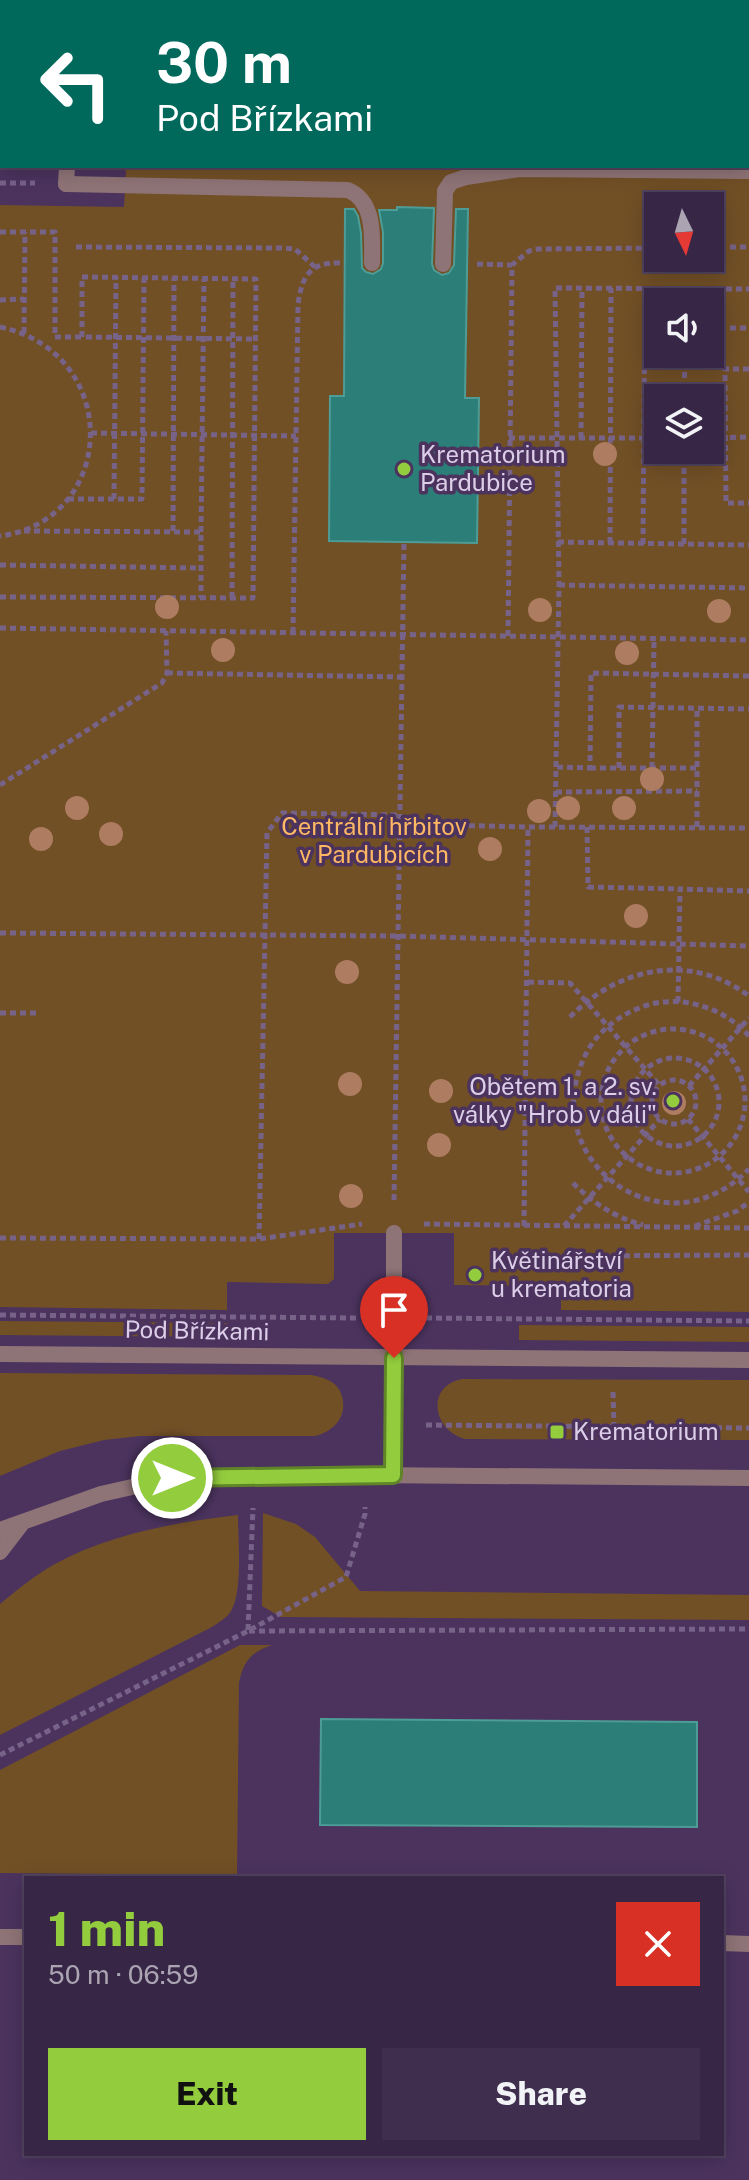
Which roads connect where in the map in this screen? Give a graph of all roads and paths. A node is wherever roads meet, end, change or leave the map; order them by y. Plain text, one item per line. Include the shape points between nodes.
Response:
1 (67, 168) edge
2 (514, 168) edge
3 (576, 168) edge
4 (749, 171) edge
5 (0, 232) edge
6 (25, 232) junction
7 (76, 247) dead end
8 (724, 247) edge
9 (749, 247) edge
10 (644, 248) edge
11 (372, 263) joint
12 (443, 264) dead end
13 (315, 267) junction
14 (116, 277) junction
15 (144, 278) junction
16 (174, 278) junction
17 (204, 279) junction
18 (233, 279) junction
19 (582, 288) junction
20 (611, 288) junction
21 (644, 288) edge
22 (724, 289) edge
23 (749, 289) edge
24 (24, 299) junction
25 (0, 300) edge
26 (0, 327) edge
27 (724, 328) edge
28 (749, 328) edge
29 (24, 333) junction
30 (55, 337) junction
31 (82, 337) junction
32 (115, 338) junction
33 (144, 338) junction
34 (174, 338) junction
35 (204, 339) junction
36 (232, 339) junction
37 (255, 339) junction
38 (48, 346) junction
39 (644, 362) edge
40 (749, 369) edge
41 (91, 433) junction
42 (114, 433) junction
43 (143, 434) junction
44 (173, 434) junction
45 (202, 435) junction
46 (232, 435) junction
47 (254, 436) junction
48 (296, 436) junction
49 (643, 437) junction
50 (749, 437) edge
51 (509, 438) junction
52 (557, 438) junction
53 (581, 438) junction
54 (611, 438) junction
55 (725, 438) junction
56 (684, 464) edge
57 (67, 499) junction
58 (114, 499) junction
59 (749, 503) edge
60 (23, 531) junction
61 (173, 531) junction
62 (201, 532) junction
63 (0, 536) edge
64 (404, 542) dead end
65 (558, 542) junction
66 (610, 543) junction
67 (643, 544) junction
68 (684, 544) junction
69 (749, 545) edge
70 (0, 565) edge
71 (201, 568) junction
72 (559, 585) junction
73 (749, 588) edge
74 (0, 597) edge
75 (201, 598) junction
76 (232, 598) junction
77 (0, 628) edge
78 (166, 631) junction
79 (293, 633) junction
80 (402, 634) junction
81 (508, 636) junction
82 (558, 637) junction
83 (654, 638) junction
84 (749, 640) edge
85 (167, 673) junction
86 (653, 675) junction
87 (749, 676) edge
88 (402, 677) junction
89 (652, 708) junction
90 (697, 708) junction
91 (749, 709) edge
92 (557, 767) junction
93 (590, 768) junction
94 (619, 768) junction
95 (652, 768) junction
96 (697, 768) junction
97 (0, 785) edge
98 (697, 791) junction
99 (556, 792) junction
100 (399, 815) junction
101 (399, 824) junction
102 (528, 827) junction
103 (555, 827) junction
104 (587, 827) junction
105 (697, 827) junction
106 (749, 828) edge
107 (680, 889) junction
108 (749, 891) edge
109 (0, 933) edge
110 (265, 935) junction
111 (398, 936) junction
112 (529, 940) junction
113 (679, 944) junction
114 (749, 946) edge
115 (678, 970) junction
116 (528, 982) junction
117 (749, 996) edge
118 (586, 1001) junction
119 (678, 1002) junction
120 (0, 1013) edge
121 (36, 1013) dead end
122 (570, 1017) dead end
123 (749, 1018) edge
124 (608, 1026) junction
125 (741, 1027) junction
126 (749, 1036) edge
127 (625, 1047) junction
128 (722, 1048) junction
129 (704, 1068) junction
130 (645, 1069) junction
131 (659, 1085) junction
132 (689, 1086) junction
133 (660, 1119) junction
134 (688, 1119) junction
135 (645, 1135) junction
136 (703, 1137) junction
137 (626, 1156) junction
138 (719, 1157) junction
139 (749, 1169) edge
140 (607, 1178) junction
141 (739, 1180) junction
142 (573, 1183) dead end
143 (749, 1192) edge
144 (588, 1199) junction
145 (749, 1202) edge
146 (524, 1226) junction
147 (564, 1226) junction
148 (653, 1227) junction
149 (394, 1228) junction
150 (690, 1228) junction
151 (749, 1228) edge
152 (0, 1238) edge
153 (259, 1239) junction
154 (749, 1255) edge
155 (564, 1256) dead end
156 (0, 1354) edge
157 (394, 1358) junction
158 (749, 1360) edge
159 (393, 1425) junction
160 (749, 1428) edge
161 (365, 1475) junction
162 (393, 1475) junction
163 (254, 1477) junction
164 (749, 1478) edge
165 (23, 1521) junction
166 (0, 1530) edge
167 (0, 1552) edge
168 (749, 1629) edge
169 (248, 1631) junction
170 (0, 1755) edge
171 (0, 1937) edge
172 (24, 1937) edge
173 (724, 1943) edge
174 (749, 1944) edge

1 - 11 street via 66,184 348,190 368,211
2 - 12 street via 451,182 444,198
3 - 4 street
5 - 6 path
6 - 24 path
6 - 30 path via 55,232
7 - 13 path via 284,248 295,249
8 - 9 path
10 - 51 path via 538,249 512,265
11 - 13 path via 327,262
13 - 48 path via 298,304
14 - 15 path
14 - 31 path via 82,277
14 - 32 path
15 - 16 path
15 - 33 path
16 - 17 path
16 - 34 path
17 - 18 path
17 - 35 path
18 - 36 path
18 - 37 path via 256,279
19 - 20 path
19 - 52 path via 555,288
19 - 53 path
20 - 21 path
20 - 54 path
22 - 23 path
24 - 25 path
24 - 29 path
26 - 29 path
27 - 28 path
29 - 38 path
30 - 31 path
30 - 38 path
31 - 32 path
32 - 33 path
32 - 42 path
33 - 34 path
33 - 43 path
34 - 35 path
34 - 44 path
35 - 36 path
35 - 45 path
36 - 37 path
36 - 46 path
37 - 47 path
38 - 41 path via 80,384
39 - 49 path
40 - 55 path via 725,369
41 - 42 path
41 - 57 path via 84,468
42 - 43 path
42 - 58 path
43 - 44 path
43 - 58 path via 142,499
44 - 45 path
44 - 61 path
45 - 46 path
45 - 62 path
46 - 47 path
46 - 76 path
47 - 48 path
47 - 76 path via 253,598
48 - 79 path
49 - 54 path
49 - 67 path
50 - 55 path
51 - 52 path
51 - 81 path
52 - 53 path
52 - 65 path
53 - 54 path
54 - 66 path
55 - 59 path via 726,503
56 - 68 path
57 - 58 path
57 - 60 path
60 - 61 path
60 - 63 path
61 - 62 path
62 - 71 path
64 - 80 path
65 - 66 path
65 - 72 path
66 - 67 path
67 - 68 path
68 - 69 path
70 - 71 path
71 - 75 path
72 - 73 path
72 - 82 path
74 - 75 path
75 - 76 path
77 - 78 path
78 - 79 path
78 - 85 path
79 - 80 path
80 - 81 path
80 - 88 path
81 - 82 path
82 - 83 path
82 - 92 path
83 - 84 path
83 - 86 path
85 - 88 path
85 - 97 path via 162,683
86 - 87 path
86 - 89 path
86 - 93 path via 591,673
88 - 100 path
89 - 90 path
89 - 94 path via 619,707
89 - 95 path
90 - 91 path
90 - 96 path
92 - 93 path
92 - 99 path
93 - 94 path
94 - 95 path
95 - 96 path
96 - 98 path
98 - 99 path
98 - 105 path
99 - 103 path
100 - 101 path
100 - 110 path via 282,813 267,833
101 - 102 path
101 - 111 path
102 - 103 path
102 - 112 path
103 - 104 path
104 - 105 path
104 - 107 path via 588,887
105 - 106 path
107 - 108 path
107 - 113 path
109 - 110 path
110 - 111 path
110 - 153 path
111 - 112 path
111 - 149 path
112 - 113 path
112 - 116 path
113 - 114 path
113 - 115 path
115 - 117 path via 712,976
115 - 118 path via 636,975
115 - 119 path
116 - 118 path via 570,983
116 - 146 path
118 - 122 path
118 - 124 path
119 - 124 path via 639,1008
119 - 125 path via 710,1008
120 - 121 path
123 - 125 path
124 - 127 path
124 - 140 path via 582,1061 573,1102 582,1143
125 - 126 path
125 - 128 path
127 - 128 path via 651,1032 681,1029
127 - 130 path
127 - 137 path via 605,1075 601,1110 614,1143
128 - 129 path
128 - 138 path via 742,1077 746,1094 740,1129
129 - 130 path via 674,1057
129 - 132 path
129 - 136 path via 717,1086 719,1108
130 - 131 path
130 - 135 path via 636,1078 630,1102
131 - 132 path via 670,1080
131 - 133 path via 651,1106
132 - 134 path via 695,1107
133 - 134 path via 673,1125
133 - 135 path
134 - 136 path
135 - 136 path via 667,1146
135 - 137 path
136 - 138 path
137 - 138 path via 673,1173
137 - 140 path
138 - 141 path
139 - 141 path
140 - 141 path via 638,1196 673,1203 708,1197
140 - 144 path
141 - 143 path
142 - 144 path
144 - 147 path
144 - 148 path via 628,1221
145 - 150 path
146 - 147 path
146 - 149 path
147 - 148 path
148 - 150 path
149 - 153 path via 352,1224
149 - 157 street
150 - 151 path
152 - 153 path
154 - 155 path
156 - 157 street, Pod Břízkami
157 - 158 street, Pod Břízkami
157 - 159 street
159 - 160 path
159 - 162 street
161 - 162 street
161 - 163 street
161 - 169 path via 365,1514 346,1577
162 - 164 street
163 - 165 street via 172,1478 101,1494
163 - 169 path
165 - 166 street
165 - 167 street
168 - 169 path
169 - 170 path
171 - 172 street
173 - 174 street

